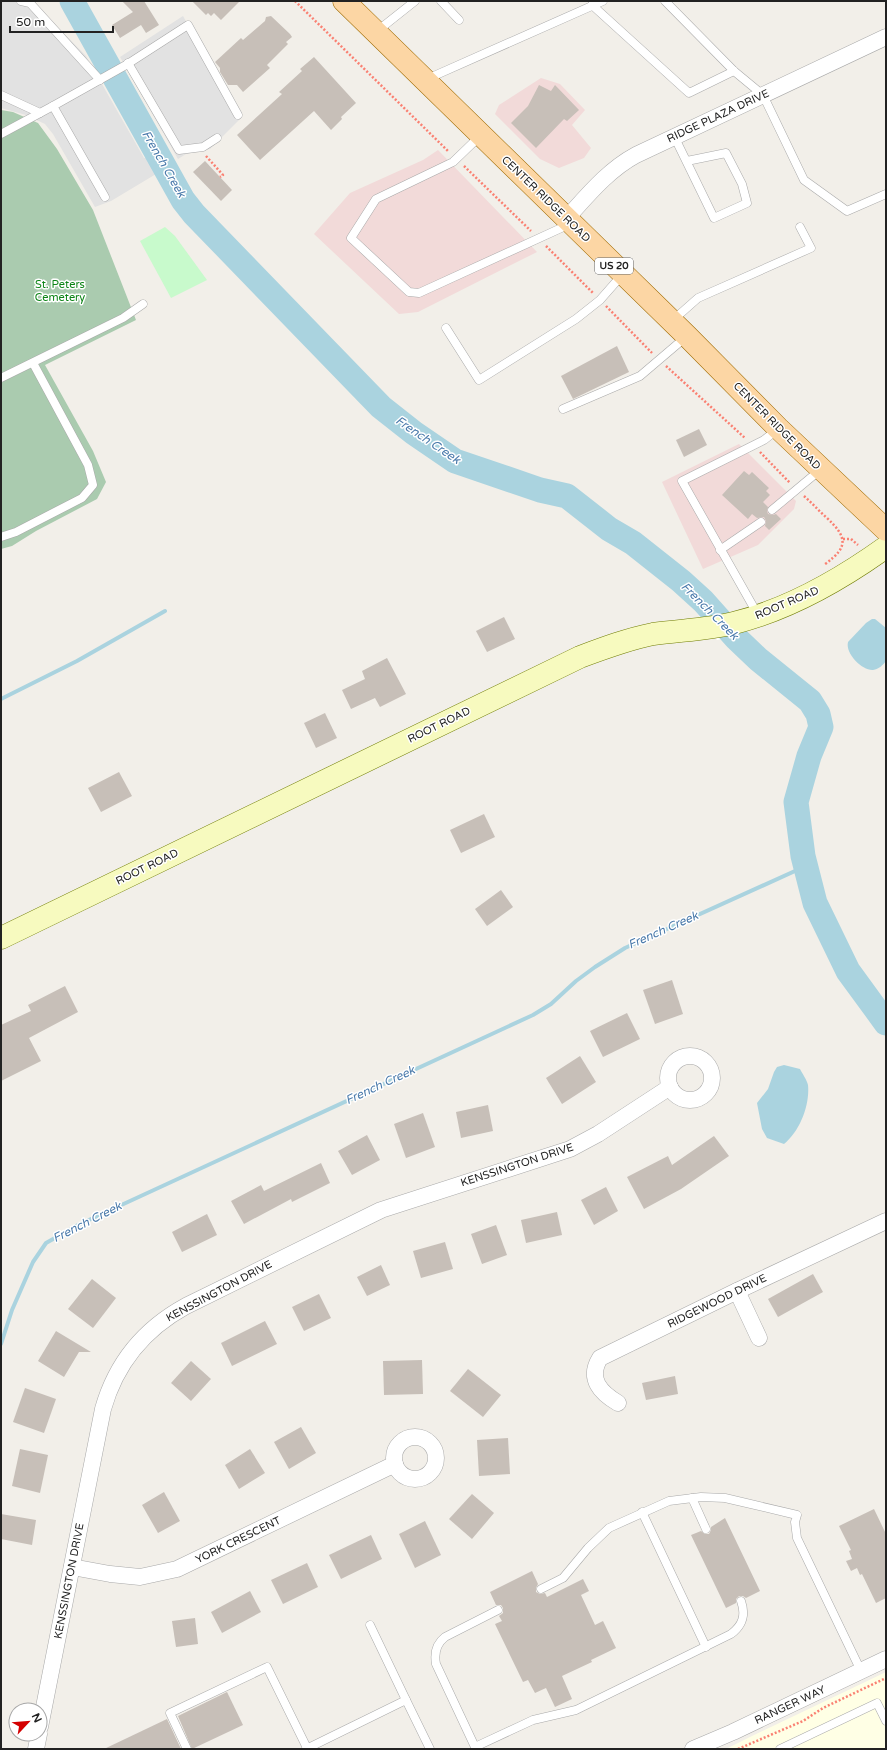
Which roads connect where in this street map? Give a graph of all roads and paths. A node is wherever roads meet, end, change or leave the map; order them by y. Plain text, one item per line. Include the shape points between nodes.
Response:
1 (21, 1) edge
2 (295, 1) edge
3 (344, 1) edge
4 (415, 1) edge
5 (441, 1) edge
6 (603, 1) edge
7 (665, 1) edge
8 (592, 6) junction
9 (459, 20) dead end
10 (375, 32) junction
11 (886, 37) edge
12 (127, 64) junction
13 (734, 71) junction
14 (100, 80) junction
15 (424, 80) junction
16 (1, 95) edge
17 (763, 95) junction
18 (53, 106) junction
19 (40, 113) junction
20 (238, 115) dead end
21 (1, 134) edge
22 (481, 136) junction
23 (674, 136) junction
24 (217, 138) dead end
25 (212, 158) dead end
26 (456, 158) junction
27 (687, 161) junction
28 (220, 177) dead end
29 (886, 194) edge
30 (105, 197) dead end
31 (568, 221) junction
32 (800, 227) dead end
33 (539, 238) junction
34 (622, 274) junction
35 (600, 300) junction
36 (143, 304) dead end
37 (671, 322) junction
38 (446, 328) dead end
39 (688, 336) junction
40 (660, 360) junction
41 (33, 363) junction
42 (1, 378) edge
43 (563, 409) dead end
44 (778, 428) junction
45 (754, 445) junction
46 (821, 469) junction
47 (797, 490) junction
48 (772, 510) dead end
49 (761, 522) dead end
50 (886, 530) edge
51 (1, 537) edge
52 (843, 539) junction
53 (851, 539) dead end
54 (886, 547) edge
55 (720, 550) junction
56 (822, 566) dead end
57 (758, 616) junction
58 (1, 938) edge
59 (670, 1087) dead end
60 (886, 1221) edge
61 (737, 1291) junction
62 (759, 1338) dead end
63 (618, 1404) dead end
64 (395, 1464) dead end
65 (692, 1498) junction
66 (642, 1512) junction
67 (706, 1529) dead end
68 (72, 1567) junction
69 (541, 1589) dead end
70 (740, 1601) dead end
71 (498, 1610) dead end
72 (370, 1625) dead end
73 (706, 1647) junction
74 (886, 1659) edge
75 (861, 1671) junction
76 (886, 1678) edge
77 (406, 1700) junction
78 (45, 1702) edge
79 (886, 1721) edge
80 (187, 1749) edge
81 (306, 1749) edge
82 (430, 1749) edge
83 (693, 1749) edge
84 (738, 1749) edge
85 (780, 1749) edge

1 - 14 lane via 30,3
2 - 26 path
3 - 10 main road, CENTER RIDGE ROAD / US 20
4 - 10 lane
5 - 9 lane
6 - 8 lane
7 - 13 lane
8 - 13 lane via 689,94
8 - 15 lane
10 - 15 main road, CENTER RIDGE ROAD / US 20
11 - 17 street, RIDGE PLAZA DRIVE
12 - 14 lane
12 - 20 lane via 188,25
12 - 24 lane via 179,150 204,147
13 - 17 lane
14 - 18 lane
15 - 22 main road, CENTER RIDGE ROAD / US 20
16 - 19 lane
17 - 23 street, RIDGE PLAZA DRIVE
17 - 29 lane via 804,180 847,211
18 - 19 lane
18 - 30 lane
19 - 21 lane
22 - 26 lane
22 - 31 main road, CENTER RIDGE ROAD / US 20
23 - 27 lane
23 - 31 street, RIDGE PLAZA DRIVE via 623,163 597,186
25 - 28 path via 208,156 223,175
26 - 33 path
26 - 33 lane via 453,162 376,199 351,238 409,292 414,293 419,293
27 - 27 lane via 714,218 747,204 742,184 726,153
31 - 33 lane
31 - 34 main road, CENTER RIDGE ROAD / US 20
32 - 37 lane via 811,248 698,298
33 - 35 path
34 - 35 lane
34 - 37 main road, CENTER RIDGE ROAD / US 20
35 - 38 lane via 576,319 479,380
35 - 40 path
36 - 41 lane via 123,318
37 - 39 main road, CENTER RIDGE ROAD / US 20
39 - 40 lane
39 - 44 main road, CENTER RIDGE ROAD / US 20
40 - 43 lane via 640,376
40 - 45 path
41 - 42 lane
41 - 51 lane via 88,465 93,485 82,498 16,532
44 - 45 lane
44 - 46 main road, CENTER RIDGE ROAD / US 20
45 - 47 path
45 - 55 lane via 682,480
46 - 47 lane
46 - 50 main road, CENTER RIDGE ROAD / US 20
47 - 48 lane
47 - 52 path via 836,526
49 - 55 lane
52 - 53 path
52 - 56 path via 839,553
54 - 57 street, ROOT ROAD via 825,586
55 - 57 lane
57 - 58 street, ROOT ROAD via 709,628 631,639 580,657
59 - 68 street, KENSSINGTON DRIVE via 584,1143 553,1156 461,1183 365,1217 186,1306 152,1328 133,1348 118,1370 106,1396
60 - 61 street, RIDGEWOOD DRIVE
61 - 62 street
61 - 63 street, RIDGEWOOD DRIVE via 600,1358 595,1366 598,1386
64 - 68 street, YORK CRESCENT via 177,1569 140,1577
65 - 66 lane via 669,1501
65 - 67 lane
65 - 75 lane via 725,1498 797,1515 796,1538
66 - 69 lane via 606,1532 585,1551 563,1578
66 - 73 lane
68 - 78 street, KENSSINGTON DRIVE
70 - 73 lane via 743,1609 742,1624 731,1634
71 - 73 lane via 445,1637 435,1653 436,1664 475,1747 533,1720 576,1710
72 - 77 lane
74 - 75 street, RANGER WAY
75 - 83 street, RANGER WAY
76 - 84 path via 823,1708 803,1721
77 - 81 lane
77 - 82 lane
79 - 85 lane via 877,1702
80 - 81 lane via 170,1713 267,1667

